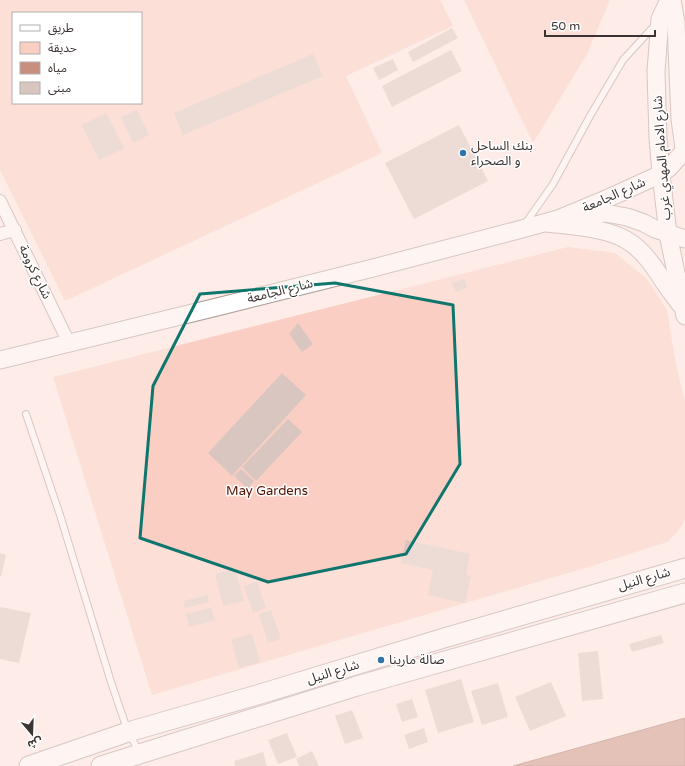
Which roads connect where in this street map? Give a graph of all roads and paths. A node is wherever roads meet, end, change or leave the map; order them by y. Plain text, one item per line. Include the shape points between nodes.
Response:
1 (670, 0) edge
2 (660, 20) junction
3 (685, 153) edge
4 (661, 174) junction
5 (0, 201) edge
6 (552, 220) junction
7 (522, 229) junction
8 (15, 230) junction
9 (0, 234) edge
10 (668, 234) junction
11 (685, 239) edge
12 (684, 311) edge
13 (69, 343) junction
14 (0, 360) edge
15 (26, 414) dead end
16 (685, 568) edge
17 (685, 593) edge
18 (577, 599) junction
19 (586, 621) junction
20 (128, 732) junction
21 (140, 754) junction
22 (29, 766) edge
23 (101, 766) edge

1 - 2 main road, شارع الامام المهدي غرب
1 - 3 main road, شارع الامام المهدي غرب via 676,23 680,119
2 - 4 main road, شارع الامام المهدي غرب via 656,71
2 - 7 lane via 623,60 553,184
3 - 4 main road, شارع الجامعة
4 - 6 main road, شارع الجامعة
4 - 10 main road, شارع الامام المهدي غرب
5 - 8 street, شارع كرومة
6 - 7 main road, شارع الجامعة
6 - 10 main road, شارع الجامعة via 605,213 626,217
6 - 12 main road via 601,231 628,241 654,267
7 - 13 main road, شارع الجامعة
8 - 9 street
8 - 13 street, شارع كرومة
10 - 11 main road, شارع الجامعة
10 - 12 main road, شارع الامام المهدي غرب
13 - 14 main road, شارع الجامعة
15 - 20 lane
16 - 18 main road, شارع النيل
17 - 19 main road, شارع النيل
18 - 19 main road
18 - 20 main road, شارع النيل
19 - 21 main road, شارع النيل via 357,686
20 - 21 lane
20 - 22 main road, شارع النيل
21 - 23 main road, شارع النيل

